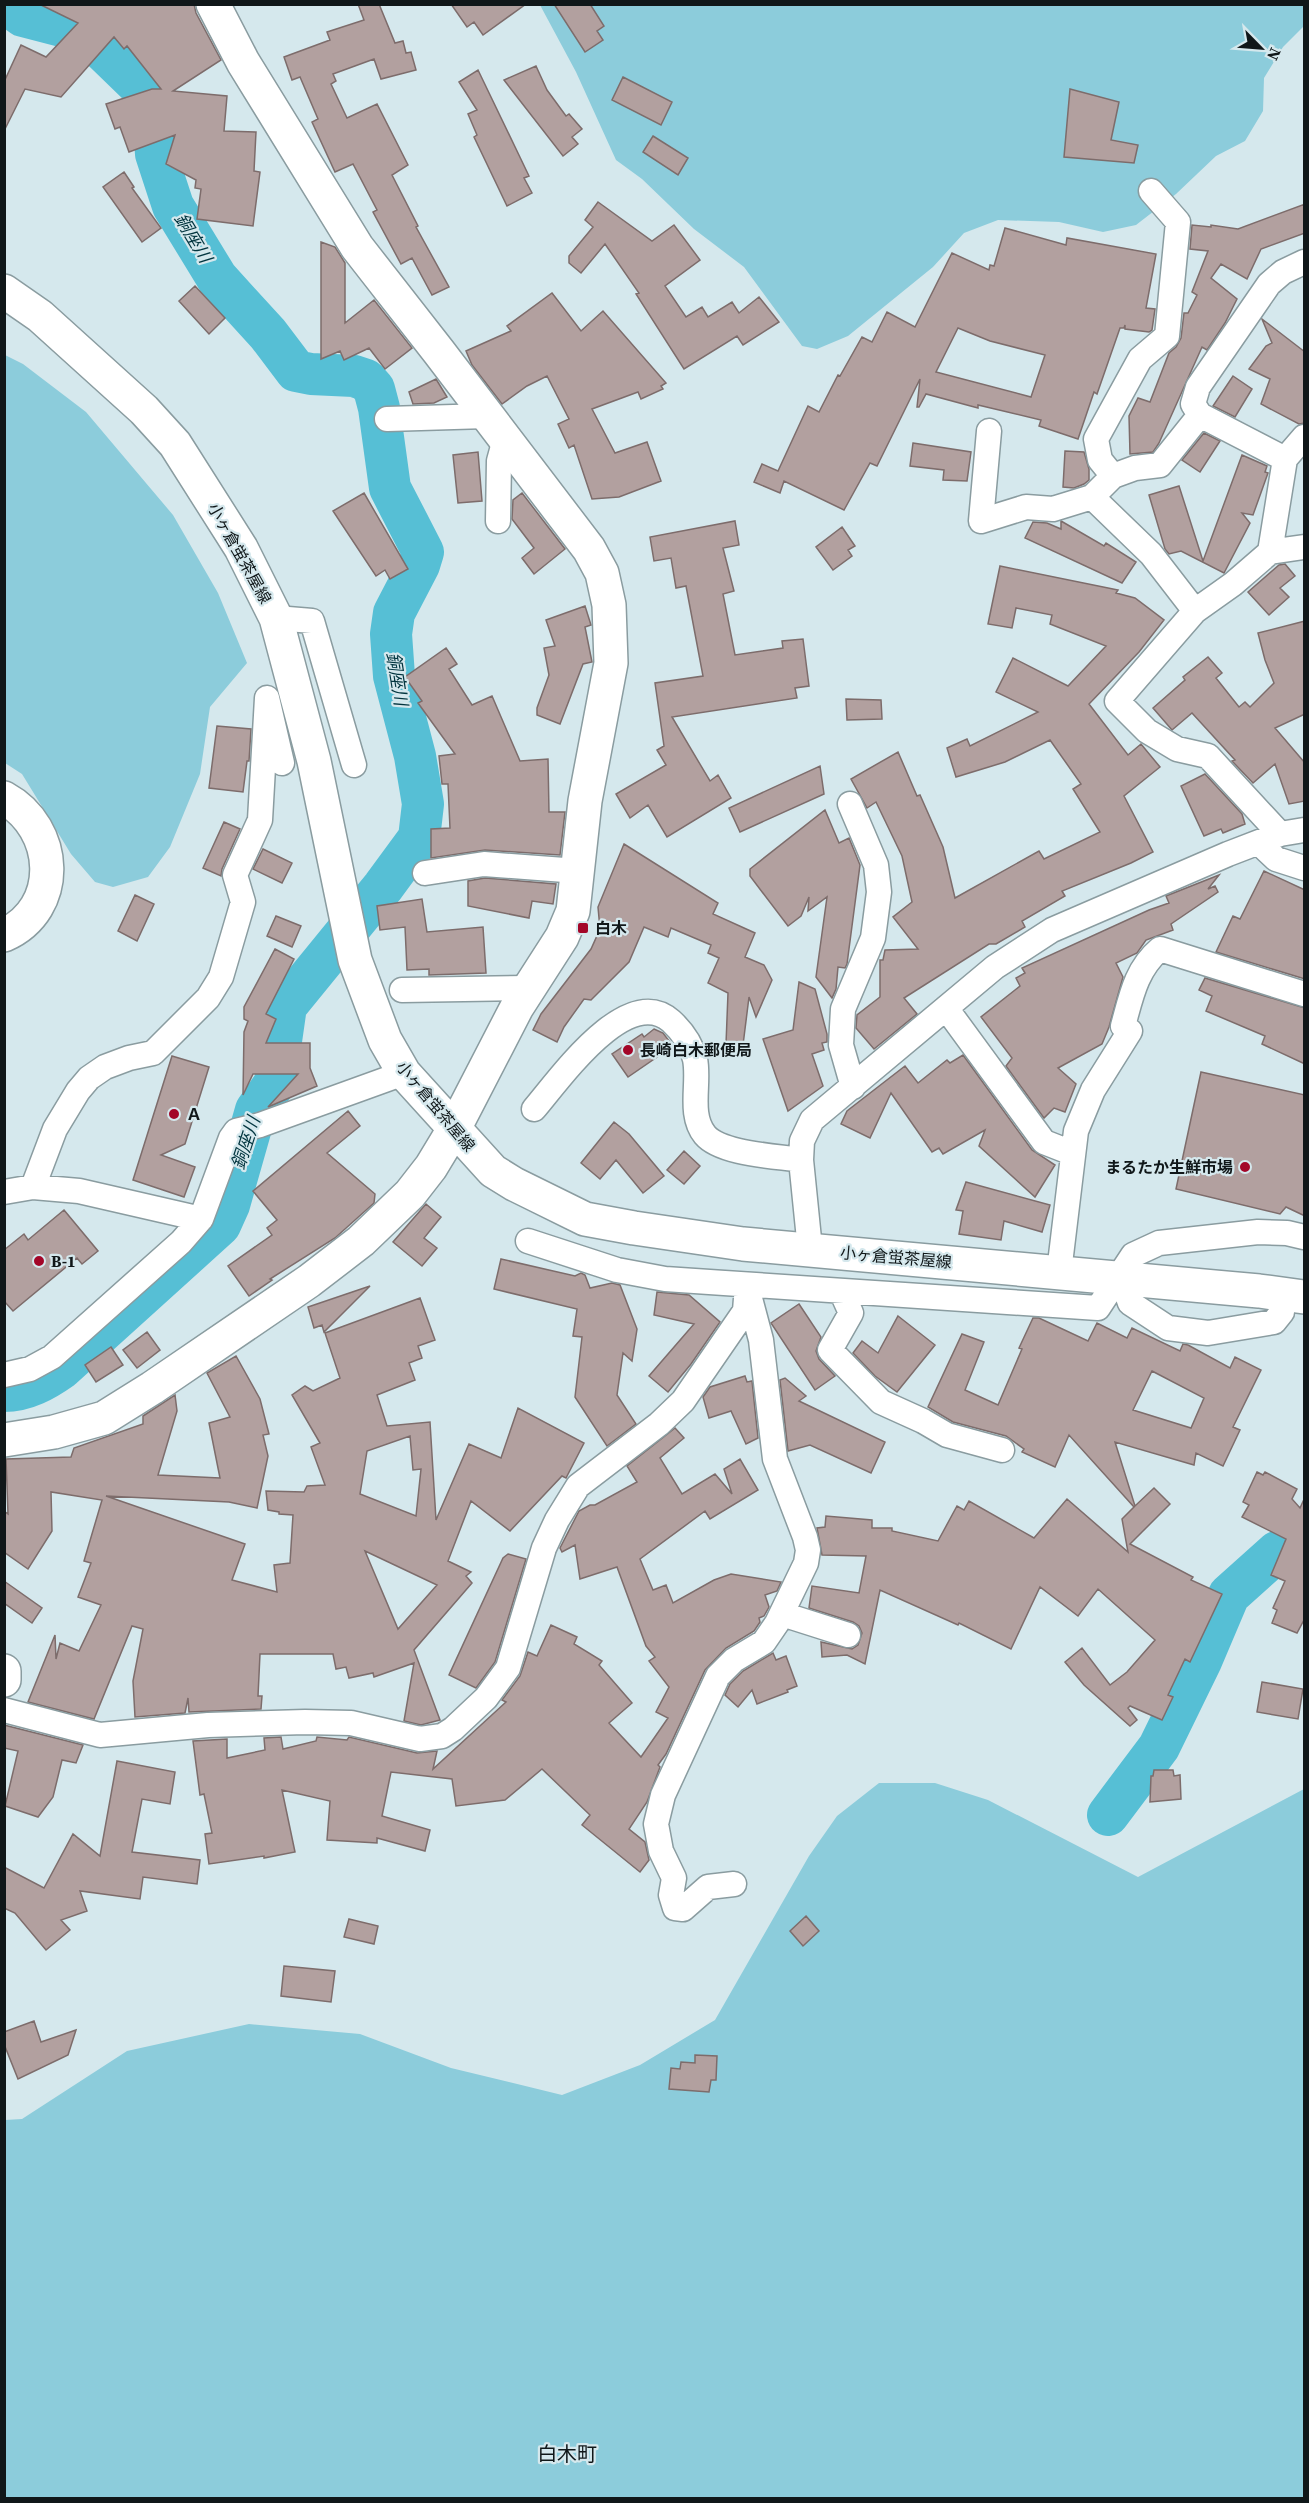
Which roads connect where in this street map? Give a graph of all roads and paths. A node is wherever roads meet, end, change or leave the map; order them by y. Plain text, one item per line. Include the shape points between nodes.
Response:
1 (213, 4) edge
2 (1150, 191) dead end
3 (1305, 262) edge
4 (4, 291) edge
5 (1200, 415) junction
6 (387, 419) dead end
7 (496, 427) junction
8 (989, 431) dead end
9 (1305, 437) edge
10 (1285, 459) junction
11 (1113, 476) junction
12 (1092, 497) junction
13 (498, 521) dead end
14 (1305, 547) edge
15 (1270, 552) junction
16 (1195, 611) junction
17 (276, 618) junction
18 (282, 763) dead end
19 (354, 765) dead end
20 (4, 798) edge
21 (850, 804) dead end
22 (1305, 830) edge
23 (1269, 839) junction
24 (1305, 868) edge
25 (578, 871) junction
26 (425, 873) dead end
27 (4, 935) edge
28 (529, 988) junction
29 (402, 990) dead end
30 (1305, 994) edge
31 (946, 1008) junction
32 (404, 1073) junction
33 (853, 1087) junction
34 (534, 1109) dead end
35 (454, 1129) junction
36 (1072, 1153) junction
37 (801, 1160) junction
38 (33, 1187) junction
39 (4, 1192) edge
40 (201, 1219) junction
41 (1305, 1237) edge
42 (528, 1240) dead end
43 (810, 1250) junction
44 (1059, 1272) junction
45 (1120, 1277) junction
46 (747, 1286) junction
47 (842, 1293) junction
48 (1293, 1305) edge
49 (4, 1375) edge
50 (4, 1440) edge
51 (1002, 1450) dead end
52 (782, 1614) junction
53 (848, 1635) dead end
54 (4, 1671) edge
55 (4, 1680) edge
56 (4, 1710) edge
57 (734, 1884) dead end

1 - 7 street via 243,62 357,247
2 - 11 street via 1178,222 1167,336 1140,359 1096,439 1100,460
3 - 5 street via 1283,272 1258,297 1198,387 1193,404
4 - 17 street, 小ヶ倉蛍茶屋線 via 40,316 117,384 175,444 241,548
5 - 10 street
5 - 11 street via 1160,465
6 - 7 street
7 - 13 street
7 - 25 street via 589,549 602,573 609,605 610,663 585,801
8 - 12 street via 981,521 1026,507 1053,509
9 - 10 street
10 - 15 street
11 - 12 street
12 - 16 street via 1151,554
14 - 15 street
15 - 16 street
16 - 23 street via 1117,701 1147,730 1177,749 1208,756
17 - 19 street via 312,621
17 - 32 street, 小ヶ倉蛍茶屋線 via 314,761 355,960 385,1040
18 - 38 street via 267,698 260,820 235,875 243,902 221,977 208,998 153,1053 105,1067 89,1078 55,1129
20 - 27 street via 27,816 40,836 48,869 45,890 30,919
21 - 33 street via 876,865 879,892 873,938 843,1009 842,1045
22 - 23 street
23 - 24 street via 1276,859
23 - 31 street via 1052,930 995,967
25 - 26 street via 484,864
25 - 28 street via 573,911 562,937
28 - 29 street
28 - 35 street
30 - 36 street via 1160,949 1146,960 1135,982 1123,1026 1130,1031 1093,1090 1076,1131
31 - 33 street
31 - 36 street via 1044,1142
32 - 35 street, 小ヶ倉蛍茶屋線
32 - 40 street via 236,1131
33 - 37 street via 812,1120 802,1141
34 - 37 street via 587,1046 629,1016 649,1011 664,1015 688,1040 695,1061 696,1115 704,1135 721,1146
35 - 43 street, 小ヶ倉蛍茶屋線 via 493,1171 585,1219 721,1241
35 - 50 street via 410,1194 361,1241 309,1281 104,1418
36 - 44 street
37 - 43 street
38 - 39 street
38 - 40 street via 80,1191
40 - 49 street via 181,1242 52,1357 30,1369
41 - 45 street via 1258,1232 1159,1243 1133,1255
42 - 46 street via 617,1270
43 - 44 street, 小ヶ倉蛍茶屋線
44 - 45 street, 小ヶ倉蛍茶屋線
45 - 47 street via 1098,1308
45 - 48 street, 小ヶ倉蛍茶屋線
45 - 48 street via 1130,1303 1168,1328 1208,1333 1233,1330 1274,1322
46 - 47 street
46 - 52 street via 761,1340 775,1460 808,1550 806,1563
46 - 56 street via 745,1311 683,1401 578,1486 544,1548 508,1668 486,1698 442,1736 420,1739 351,1723 328,1722 208,1725 100,1735
47 - 51 street via 851,1313 830,1350 881,1402 947,1435
52 - 53 street
52 - 57 street via 764,1642 734,1660 718,1676 663,1795 656,1824 661,1851 674,1878 671,1895 675,1908 683,1909 708,1887
54 - 55 street

